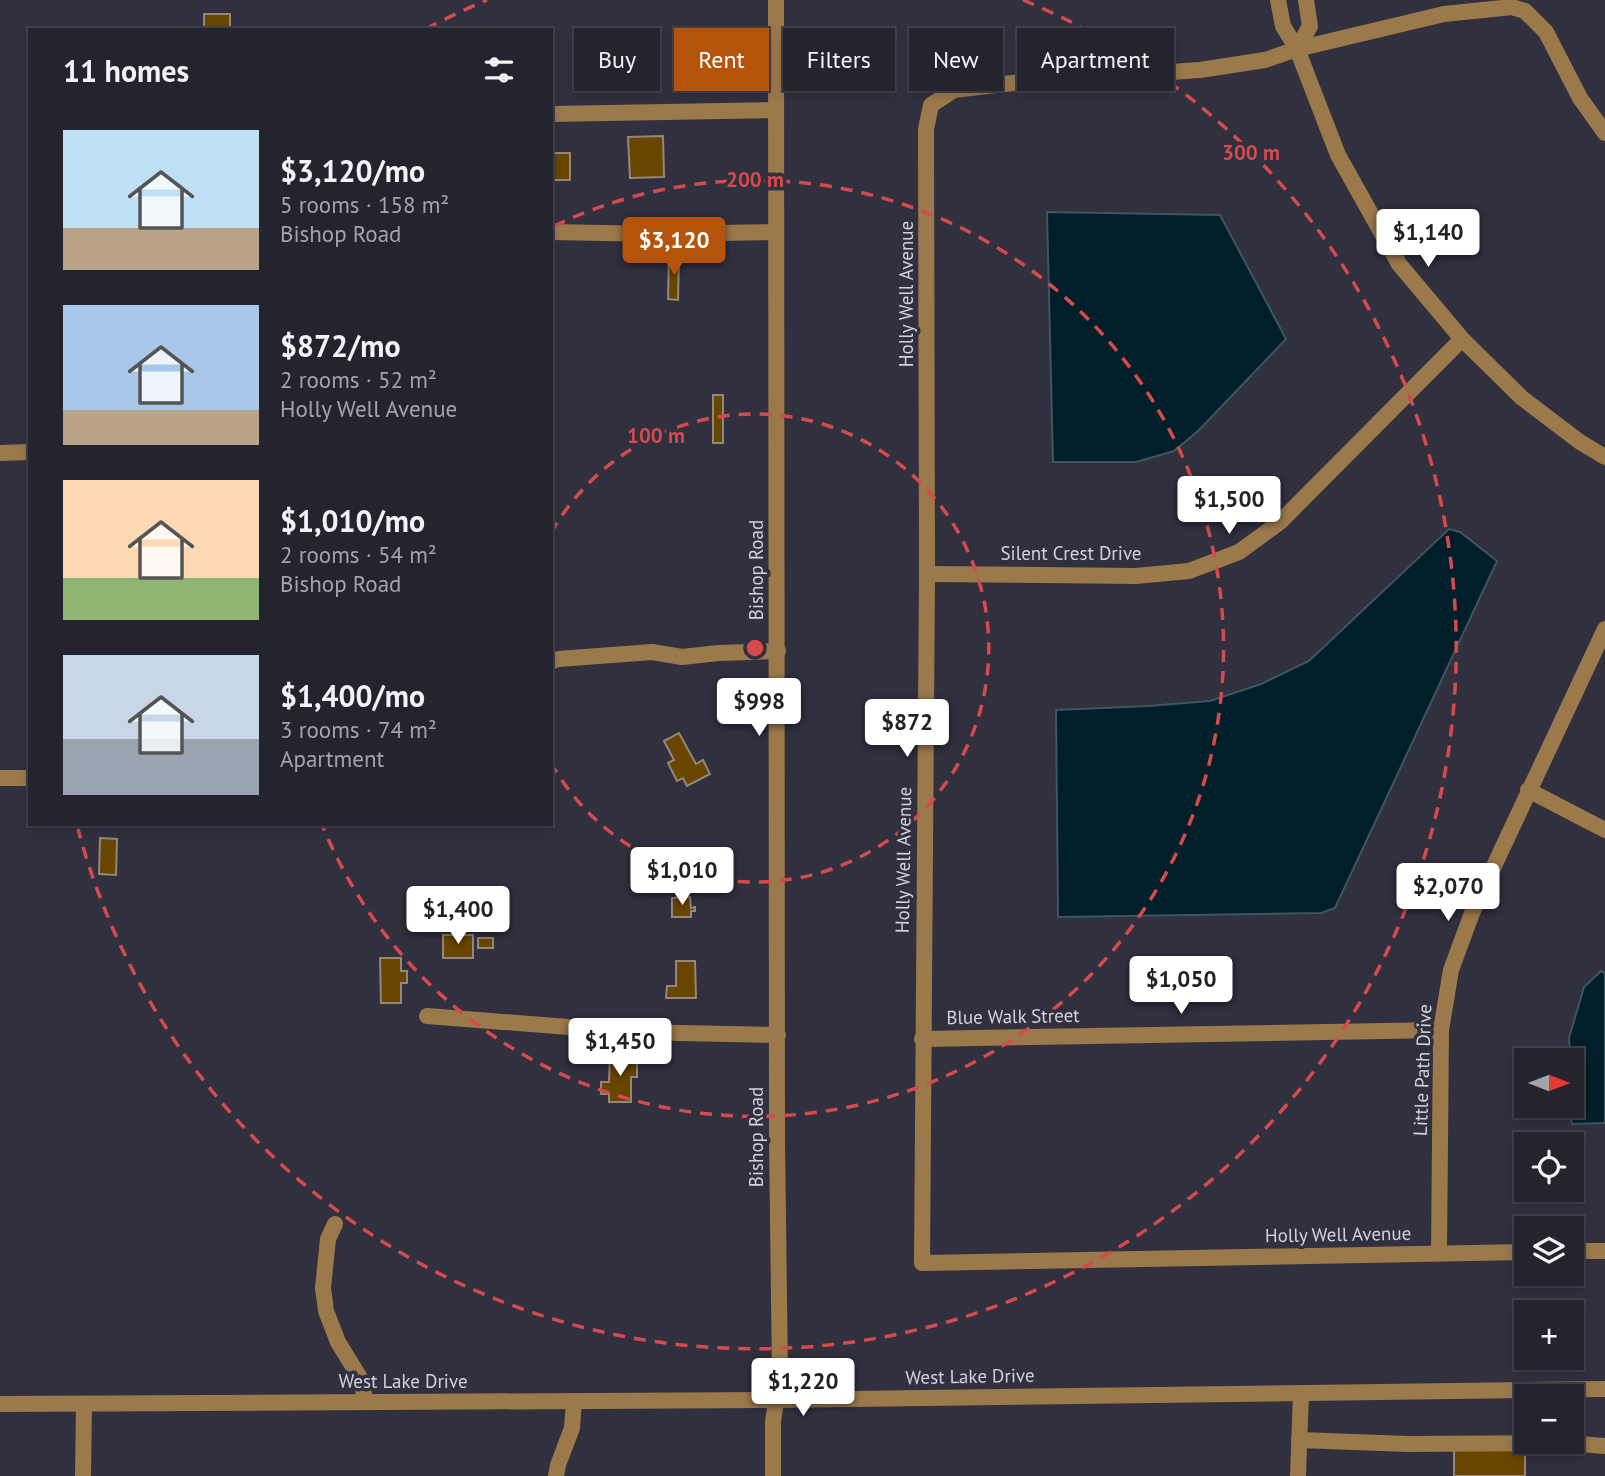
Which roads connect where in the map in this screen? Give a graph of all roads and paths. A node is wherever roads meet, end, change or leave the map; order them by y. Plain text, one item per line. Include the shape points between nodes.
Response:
1 (776, 0) edge
2 (1278, 0) edge
3 (1306, 0) edge
4 (1297, 49) junction
5 (776, 110) junction
6 (553, 114) edge
7 (1605, 133) edge
8 (553, 232) edge
9 (776, 232) junction
10 (1462, 339) junction
11 (28, 452) edge
12 (0, 453) edge
13 (1605, 457) edge
14 (927, 574) junction
15 (1605, 629) edge
16 (778, 651) junction
17 (553, 661) edge
18 (0, 778) edge
19 (28, 778) edge
20 (1528, 790) junction
21 (1605, 830) edge
22 (428, 1016) dead end
23 (1441, 1030) junction
24 (778, 1035) junction
25 (922, 1039) junction
26 (335, 1224) dead end
27 (1584, 1251) edge
28 (1605, 1251) edge
29 (1514, 1252) edge
30 (1439, 1253) junction
31 (1605, 1389) edge
32 (1301, 1392) junction
33 (775, 1400) junction
34 (574, 1401) junction
35 (366, 1402) junction
36 (0, 1404) edge
37 (84, 1404) junction
38 (1299, 1440) junction
39 (1605, 1446) edge
40 (83, 1476) edge
41 (556, 1476) edge
42 (773, 1476) edge
43 (1298, 1476) edge

1 - 5 street, Bishop Road
2 - 4 street via 1283,26
3 - 4 street via 1310,26
4 - 7 street via 1444,14 1512,7 1525,11 1546,32 1580,98
4 - 10 street via 1338,155 1399,264
4 - 14 street, Holly Well Avenue via 1265,60 1200,70 954,90 931,105 926,130
5 - 6 street
5 - 9 street, Bishop Road
8 - 9 street
9 - 16 street, Bishop Road
10 - 13 street via 1522,398
10 - 14 street, Silent Crest Drive via 1280,522 1239,552 1189,571 1136,576
11 - 12 street
14 - 25 street, Holly Well Avenue
15 - 20 street, Little Path Drive
16 - 17 street via 682,657 652,652
16 - 24 street, Bishop Road
18 - 19 street
20 - 21 street
20 - 23 street, Little Path Drive via 1467,925 1451,970
22 - 24 street via 633,1032
23 - 25 street, Blue Walk Street
23 - 30 street, Little Path Drive
24 - 33 street, Bishop Road via 779,1378
25 - 30 street, Holly Well Avenue via 922,1263
26 - 35 street via 328,1239 323,1288 326,1311 360,1378
27 - 28 street
29 - 30 street
31 - 32 street, West Lake Drive
32 - 33 street, West Lake Drive
32 - 38 street
33 - 34 street, West Lake Drive
33 - 42 street, Bishop Road
34 - 35 street, West Lake Drive
34 - 41 street via 572,1428
35 - 37 street, West Lake Drive
36 - 37 street, West Lake Drive
37 - 40 street
38 - 39 street
38 - 43 street

